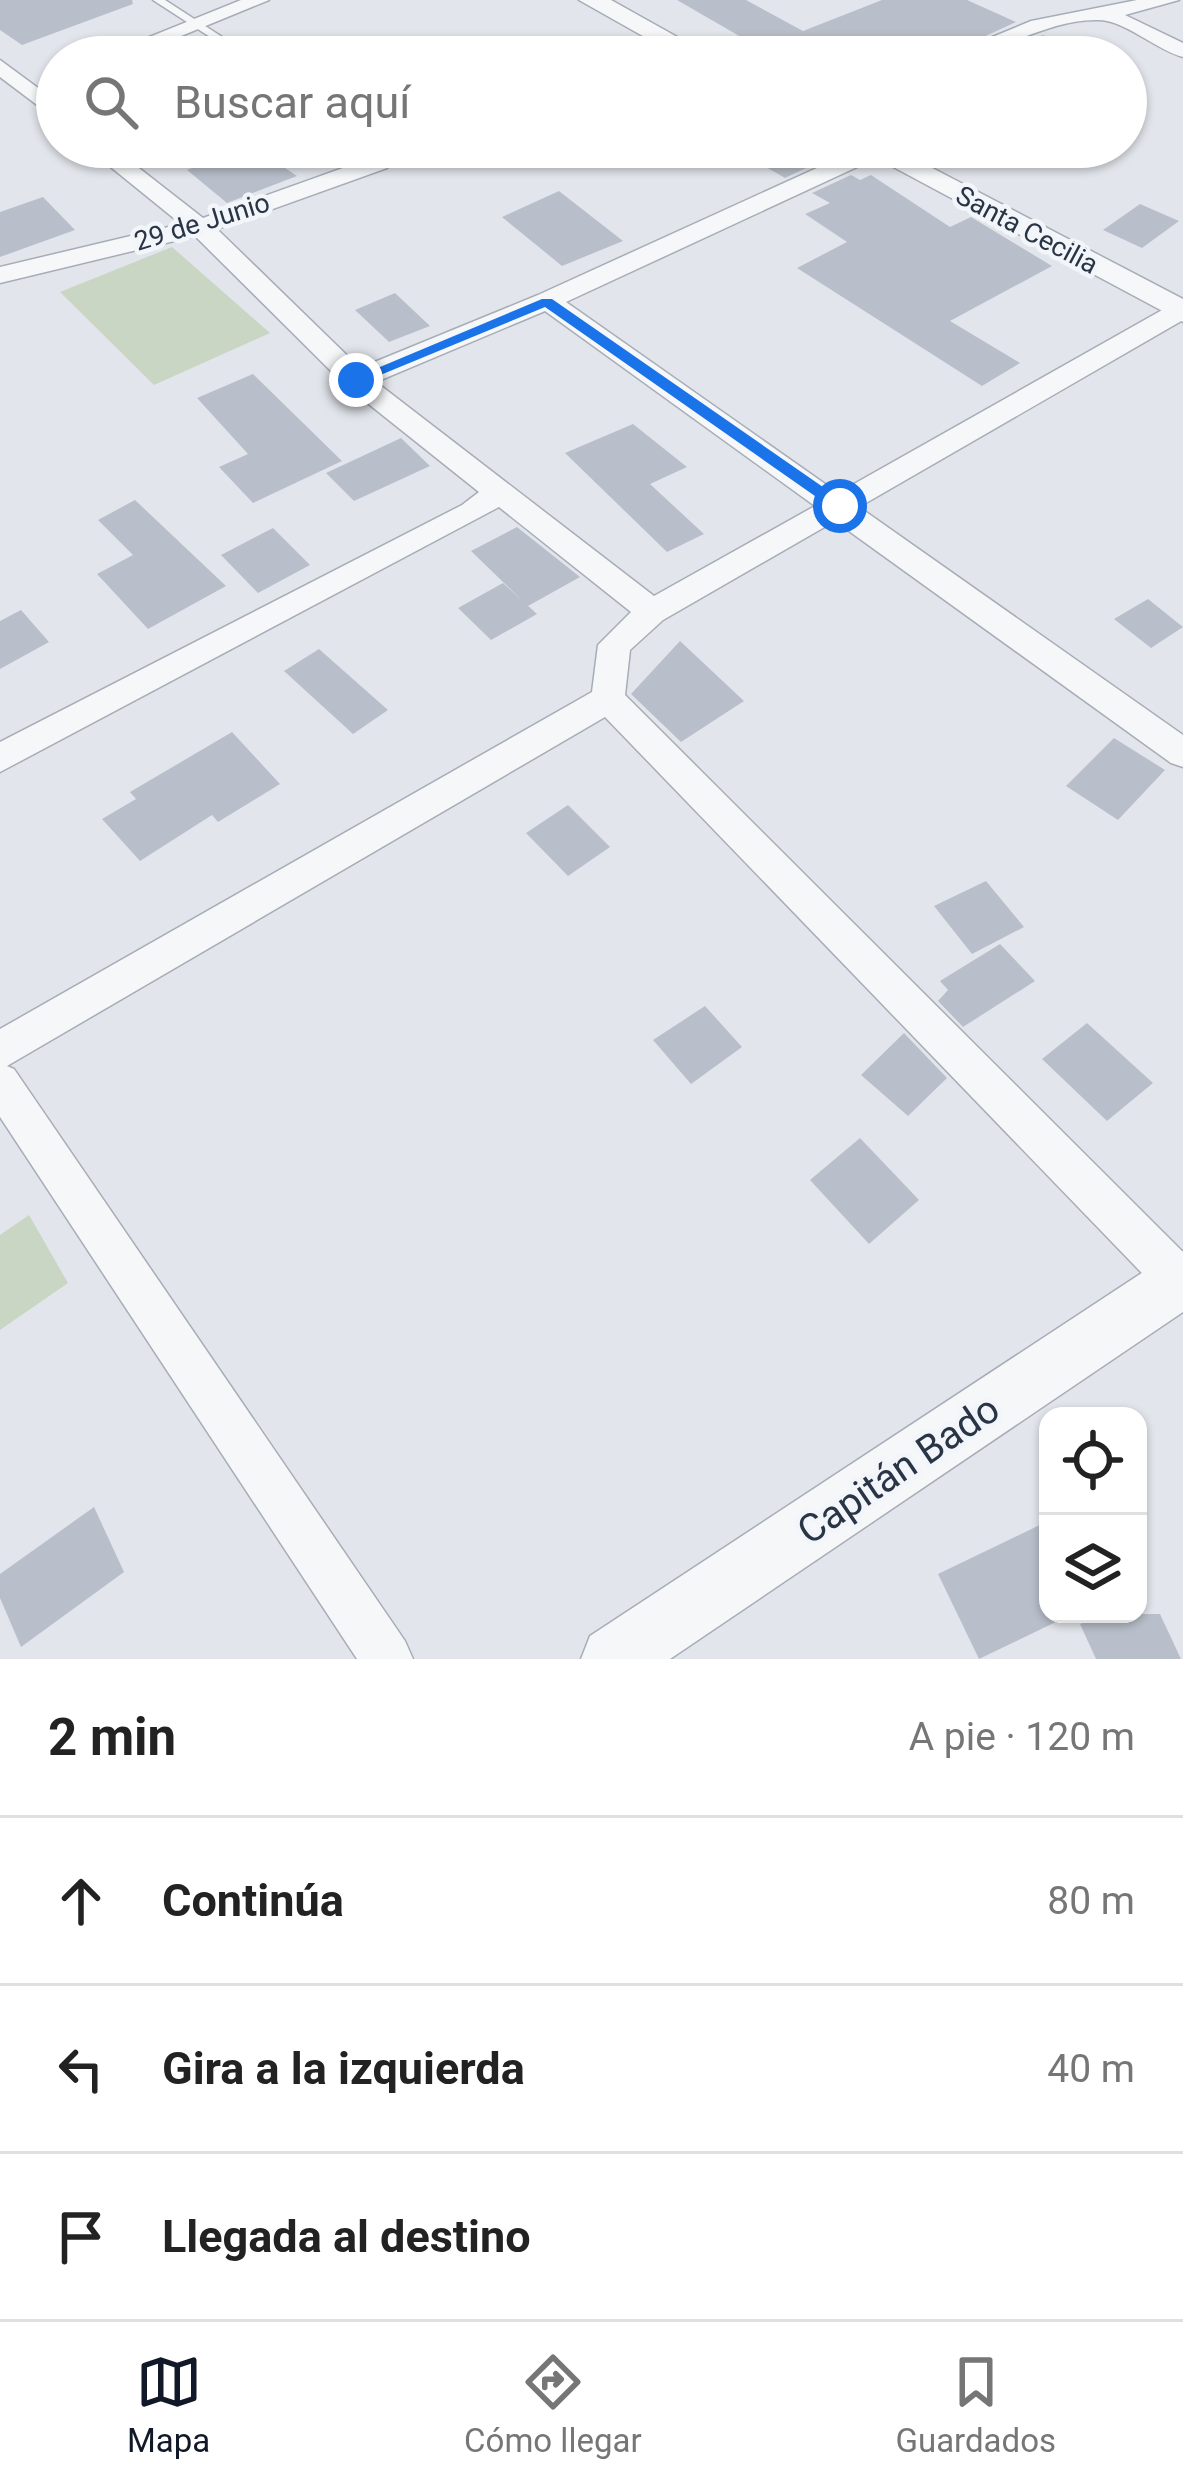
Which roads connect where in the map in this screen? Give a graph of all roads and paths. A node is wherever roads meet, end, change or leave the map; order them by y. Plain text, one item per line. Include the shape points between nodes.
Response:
1 (158, 0) edge
2 (259, 0) edge
3 (592, 0) edge
4 (1169, 0) edge
5 (1108, 15) junction
6 (195, 25) junction
7 (166, 36) edge
8 (213, 36) edge
9 (659, 36) edge
10 (1009, 36) edge
11 (1183, 51) edge
12 (0, 66) edge
13 (36, 86) edge
14 (28, 89) junction
15 (36, 96) edge
16 (125, 168) edge
17 (367, 168) edge
18 (831, 168) edge
19 (911, 168) edge
20 (200, 226) junction
21 (0, 275) edge
22 (547, 302) junction
23 (1182, 312) edge
24 (356, 380) junction
25 (500, 490) junction
26 (840, 506) junction
27 (652, 612) junction
28 (608, 699) junction
29 (1183, 753) edge
30 (0, 758) edge
31 (0, 1050) edge
32 (0, 1082) edge
33 (1182, 1280) edge
34 (387, 1659) edge
35 (613, 1659) edge

1 - 6 lane
2 - 6 street
3 - 9 street
4 - 5 street
5 - 10 street
5 - 11 street
6 - 7 street
6 - 8 lane
12 - 14 street
13 - 14 street
14 - 15 street
16 - 20 street
17 - 20 street, 29 de Junio
18 - 22 street
19 - 23 street, Santa Cecilia
20 - 21 street, 29 de Junio
20 - 24 street
22 - 24 street
22 - 26 street
23 - 26 street
24 - 25 street
25 - 27 street
25 - 30 street via 473,512
26 - 27 street
26 - 29 street
27 - 28 street via 614,645
28 - 31 street
28 - 33 street
32 - 34 street
33 - 35 street, Capitán Bado

